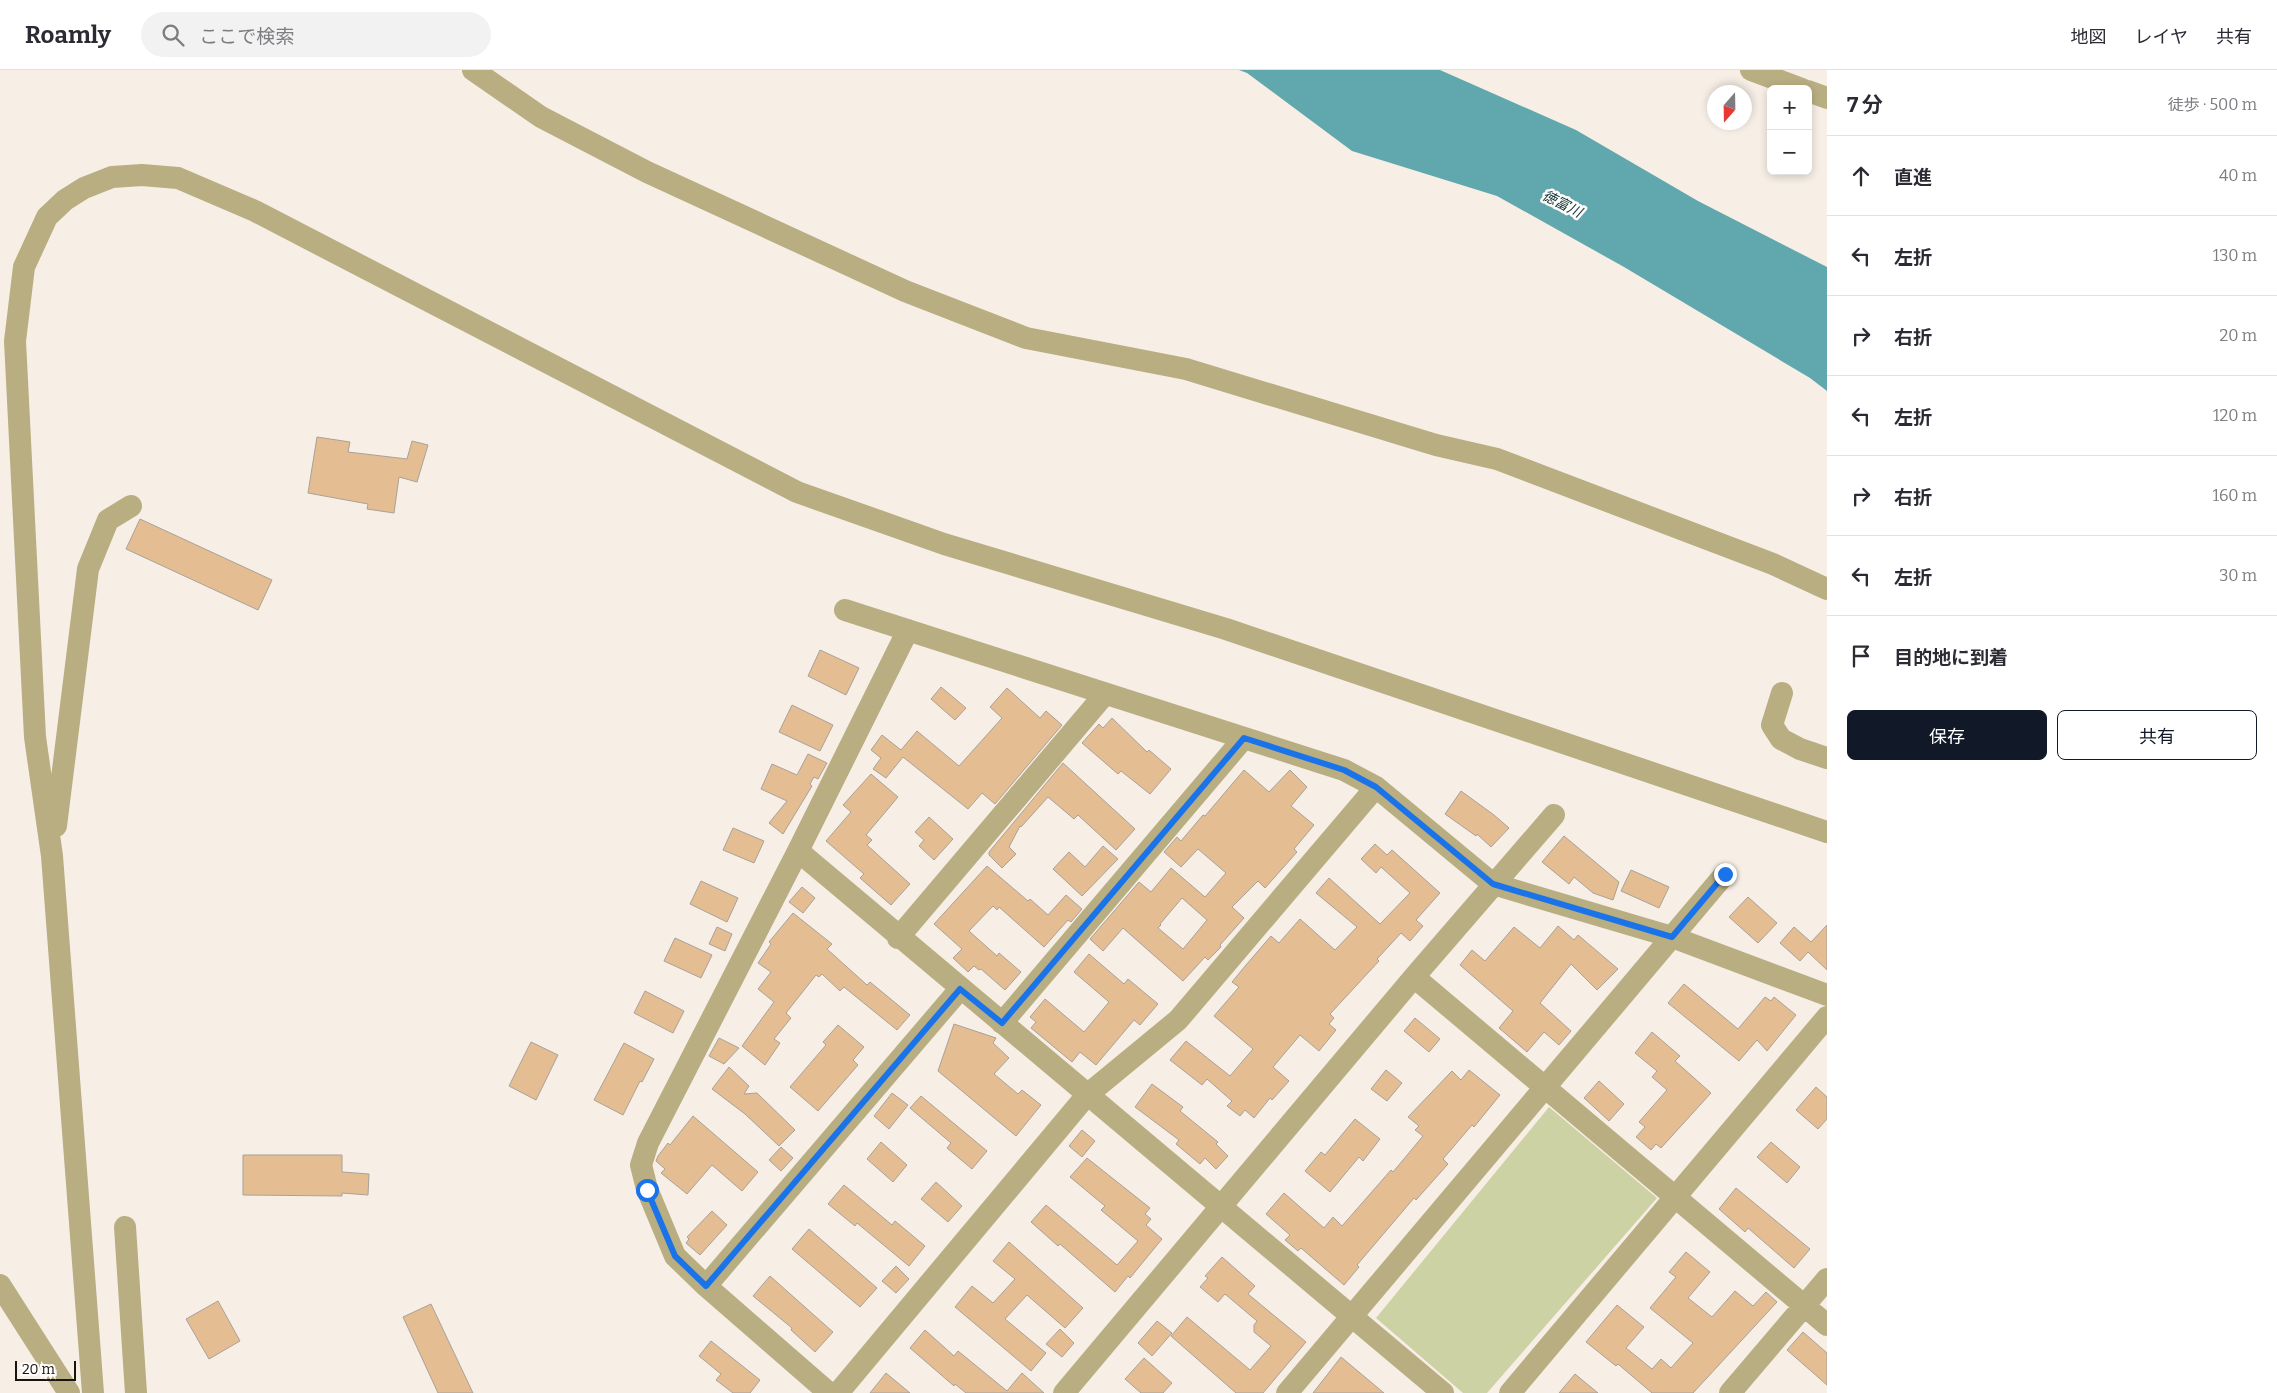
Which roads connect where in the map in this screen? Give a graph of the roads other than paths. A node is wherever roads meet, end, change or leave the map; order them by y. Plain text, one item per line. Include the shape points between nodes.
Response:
1 (473, 70) edge
2 (1751, 70) edge
3 (1791, 85) edge
4 (1812, 92) edge
5 (1827, 98) edge
6 (131, 506) dead end
7 (1827, 589) edge
8 (845, 610) dead end
9 (908, 630) junction
10 (1782, 693) dead end
11 (1105, 694) junction
12 (1244, 738) junction
13 (1827, 758) edge
14 (1376, 787) junction
15 (1554, 815) dead end
16 (1827, 832) edge
17 (798, 851) junction
18 (52, 856) junction
19 (1725, 874) dead end
20 (1493, 884) junction
21 (1672, 937) junction
22 (898, 938) junction
23 (1414, 976) junction
24 (960, 989) junction
25 (1827, 995) edge
26 (1827, 1017) edge
27 (1002, 1023) junction
28 (1546, 1088) junction
29 (1087, 1095) junction
30 (1675, 1197) junction
31 (1221, 1207) junction
32 (125, 1228) dead end
33 (1827, 1279) edge
34 (0, 1285) edge
35 (706, 1286) junction
36 (1804, 1305) junction
37 (1352, 1316) junction
38 (1827, 1325) edge
39 (69, 1393) edge
40 (93, 1393) edge
41 (136, 1393) edge
42 (829, 1393) edge
43 (838, 1393) edge
44 (1064, 1393) edge
45 (1287, 1393) edge
46 (1443, 1393) edge
47 (1510, 1393) edge
48 (1730, 1393) edge

1 - 7 street via 540,117 647,172 905,291 1016,334 1186,370 1436,446 1497,459 1773,564
2 - 3 street
4 - 5 street
6 - 18 street via 108,520 88,569
8 - 9 street
9 - 11 street
9 - 17 street
10 - 13 street via 1772,725 1781,739
11 - 12 street
11 - 22 street
12 - 14 street via 1344,770
12 - 27 street
14 - 20 street
14 - 29 street via 1178,1020
15 - 20 street
16 - 18 street via 1226,629 944,544 797,492 255,211 178,178 142,175 112,177 65,200 47,217 23,275 15,341 35,737
17 - 22 street
17 - 35 street via 648,1143 641,1165 647,1190 675,1256
18 - 40 street
19 - 21 street
20 - 21 street
20 - 23 street
21 - 25 street
21 - 28 street
22 - 24 street
23 - 28 street
23 - 31 street
24 - 27 street
24 - 35 street
26 - 30 street
27 - 29 street
28 - 30 street
28 - 37 street
29 - 31 street
29 - 43 street
30 - 36 street
30 - 47 street
31 - 37 street
31 - 44 street
32 - 41 street
33 - 36 street
34 - 39 street
35 - 42 street
36 - 38 street
36 - 48 street
37 - 45 street
37 - 46 street

